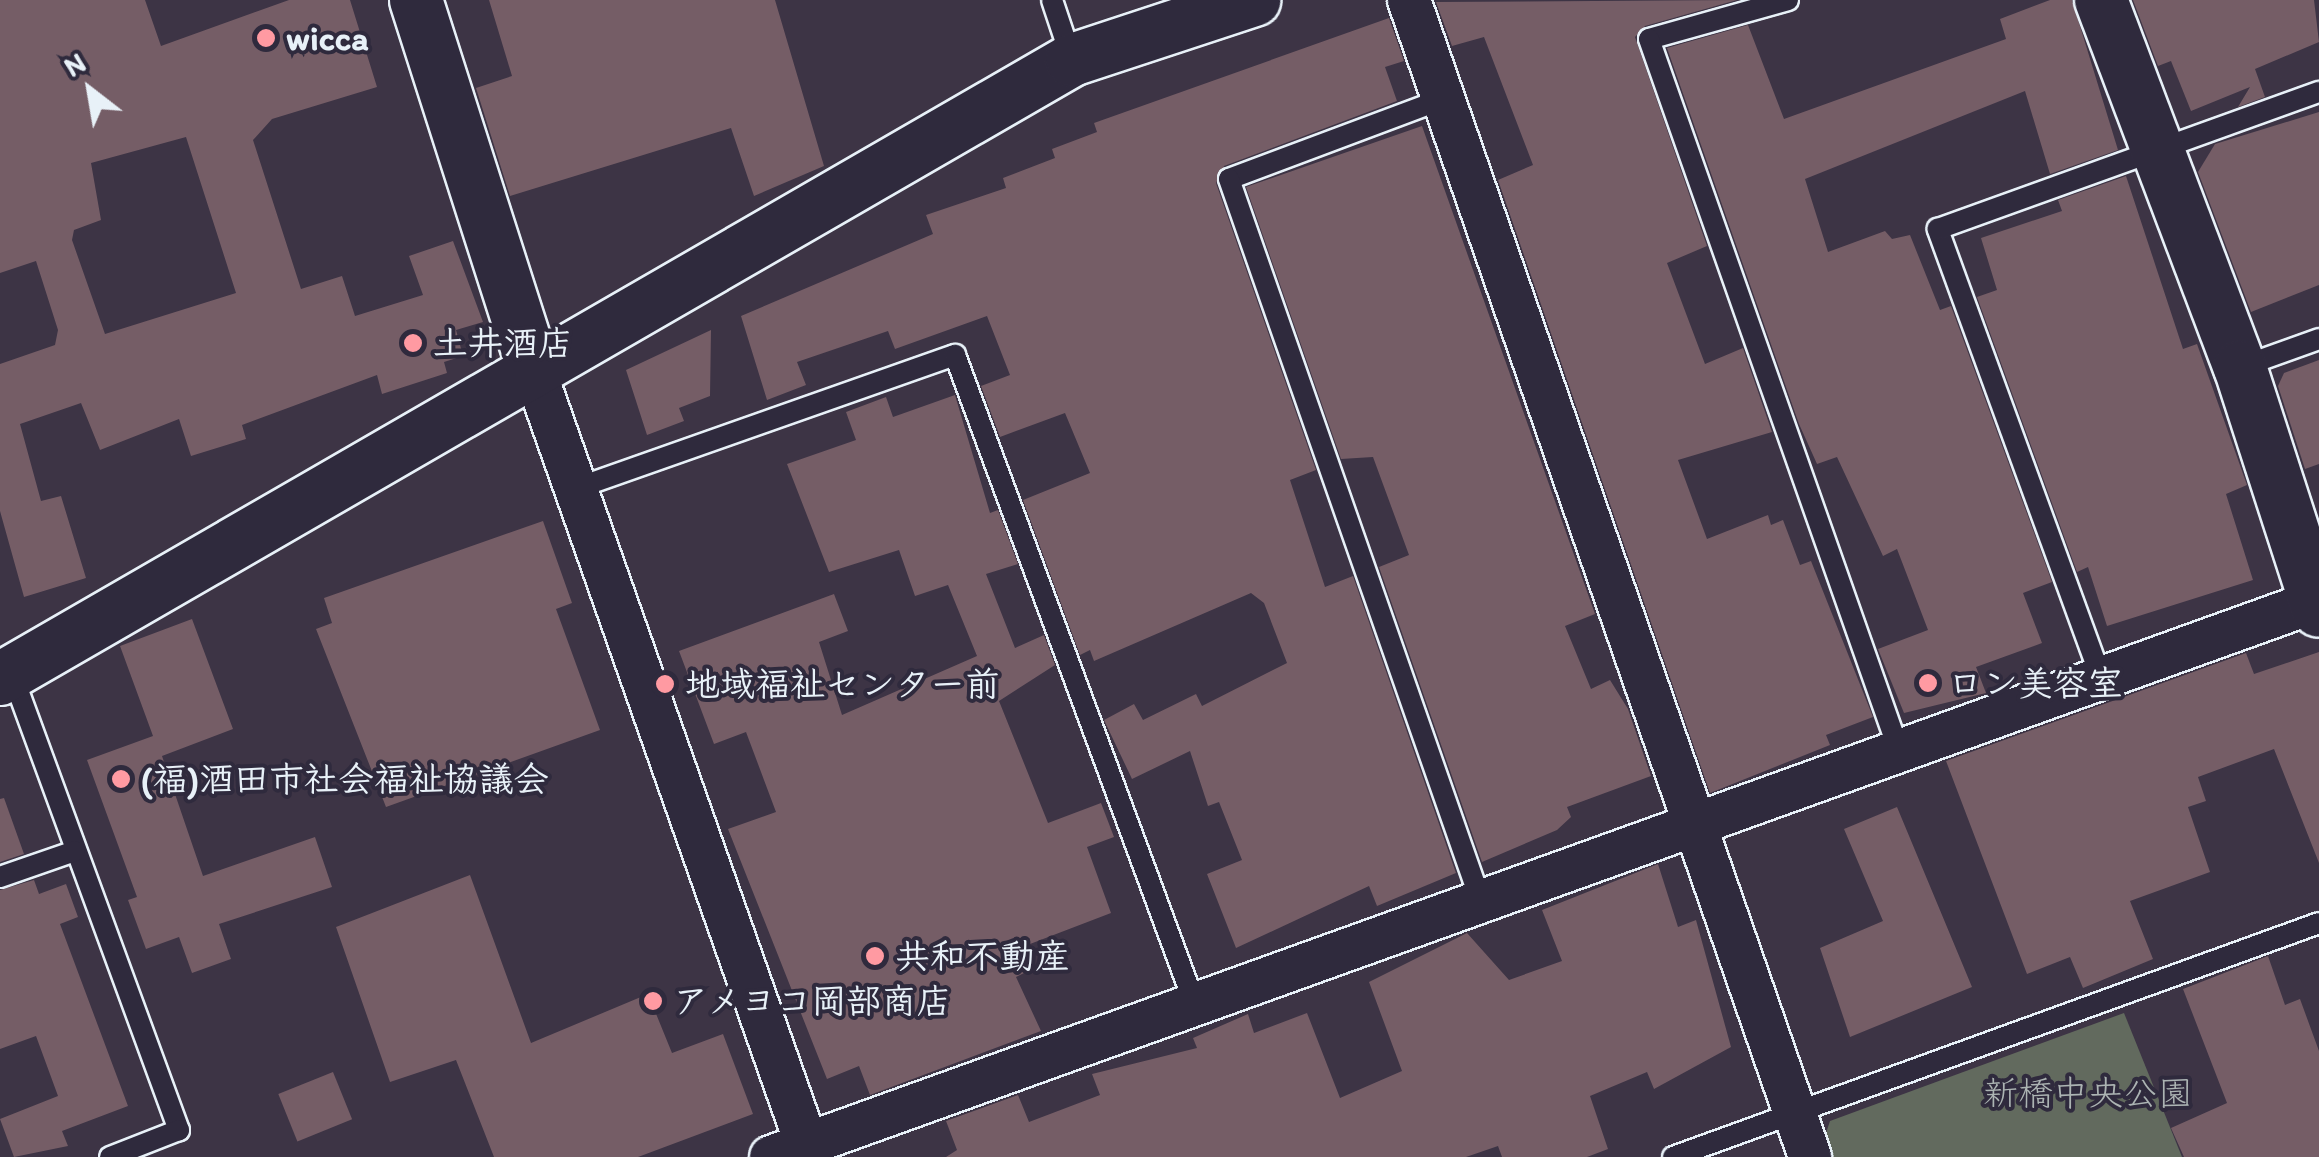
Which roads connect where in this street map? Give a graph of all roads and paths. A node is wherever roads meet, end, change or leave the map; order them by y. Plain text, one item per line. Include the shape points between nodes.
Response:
1 (416, 0) edge
2 (1052, 0) edge
3 (1254, 0) edge
4 (1409, 0) edge
5 (1788, 0) edge
6 (2101, 0) edge
7 (1072, 60) junction
8 (2319, 92) edge
9 (1440, 100) junction
10 (2159, 150) junction
11 (2319, 338) edge
12 (534, 367) junction
13 (2240, 367) junction
14 (577, 488) junction
15 (2318, 604) edge
16 (2100, 675) junction
17 (6, 676) edge
18 (1898, 751) junction
19 (1697, 824) junction
20 (75, 851) junction
21 (0, 877) edge
22 (1480, 899) junction
23 (2319, 923) edge
24 (1195, 1005) junction
25 (1794, 1112) junction
26 (796, 1153) edge
27 (110, 1157) edge
28 (1673, 1157) edge
29 (1810, 1157) edge

1 - 12 street
2 - 7 lane
3 - 7 street
4 - 9 street
5 - 18 lane via 1649,39
6 - 10 street
7 - 12 street
8 - 10 lane
9 - 19 street
9 - 22 lane via 1229,178
10 - 13 street
10 - 16 lane via 1938,229
11 - 13 lane
12 - 14 street
12 - 17 street
13 - 15 street
14 - 24 lane via 954,355
14 - 26 street
15 - 16 street
16 - 18 street
17 - 20 lane
18 - 19 street
19 - 22 street
19 - 25 street
20 - 21 lane
20 - 27 lane via 178,1130
22 - 24 street
23 - 25 lane
24 - 26 street
25 - 28 lane
25 - 29 street

